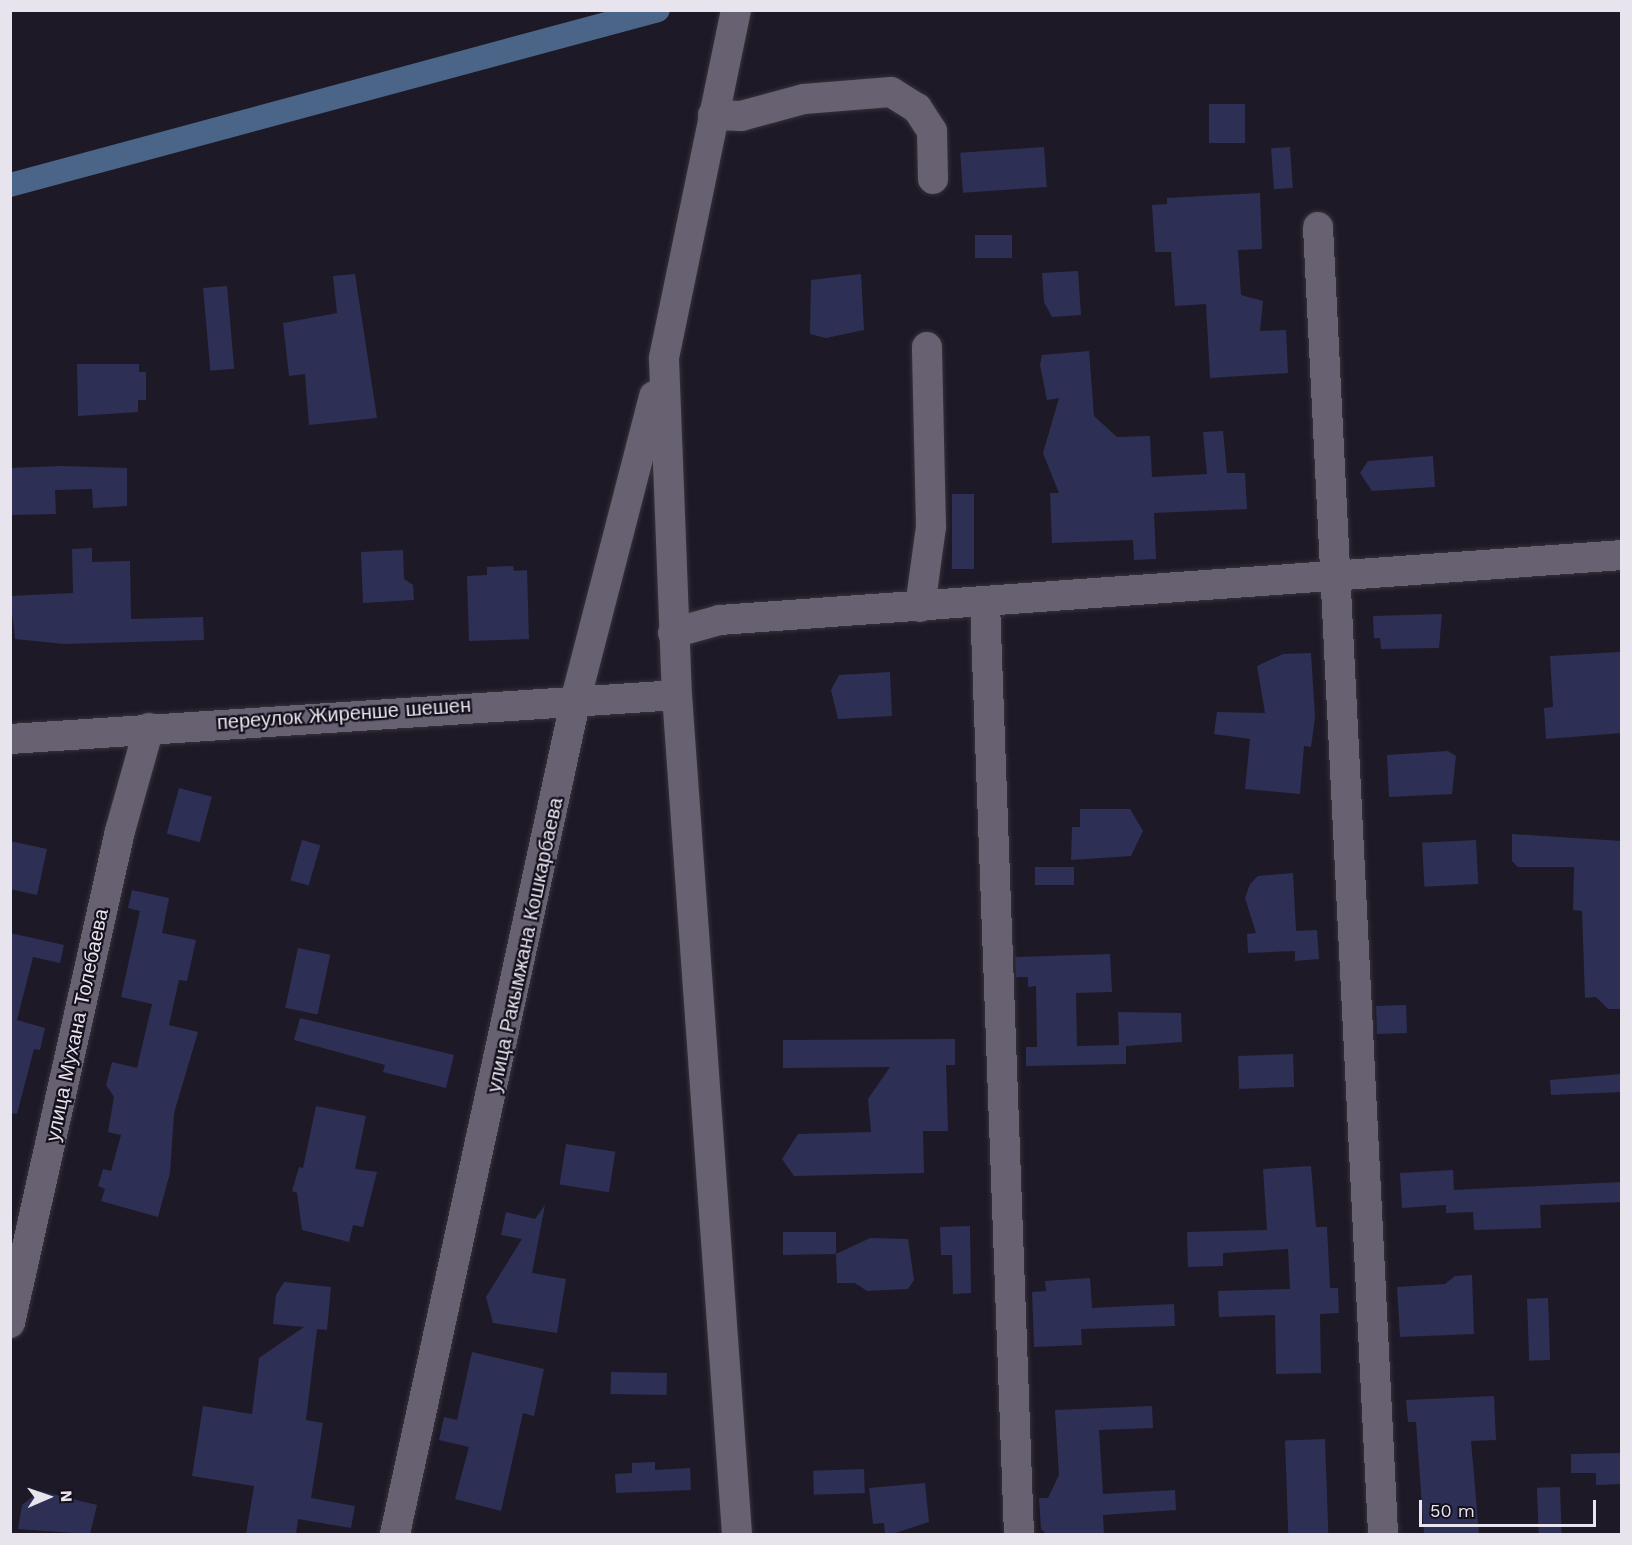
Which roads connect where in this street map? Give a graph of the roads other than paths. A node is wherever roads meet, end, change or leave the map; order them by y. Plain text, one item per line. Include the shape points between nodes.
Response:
1 (736, 10) edge
2 (712, 115) junction
3 (933, 179) dead end
4 (1318, 227) dead end
5 (927, 347) dead end
6 (664, 359) junction
7 (1622, 555) edge
8 (1336, 579) junction
9 (985, 603) junction
10 (920, 607) junction
11 (673, 633) junction
12 (677, 695) junction
13 (576, 698) junction
14 (149, 728) junction
15 (10, 739) edge
16 (10, 1323) edge
17 (395, 1534) edge
18 (737, 1534) edge
19 (1019, 1534) edge
20 (1383, 1534) edge

1 - 2 street
2 - 3 street via 741,116 804,99 891,92 917,108 932,131
2 - 6 street
4 - 8 street
5 - 10 street via 931,527
6 - 11 street
6 - 13 street, улица Ракымжана Кошкарбаева
7 - 8 street
8 - 9 street
8 - 20 street
9 - 10 street
9 - 19 street
10 - 11 street via 720,620
11 - 12 street
12 - 13 street, переулок Жиренше шешен
12 - 18 street
13 - 14 street, переулок Жиренше шешен
13 - 17 street, улица Ракымжана Кошкарбаева
14 - 15 street, переулок Жиренше шешен
14 - 16 street, улица Мухана Толебаева via 120,831

